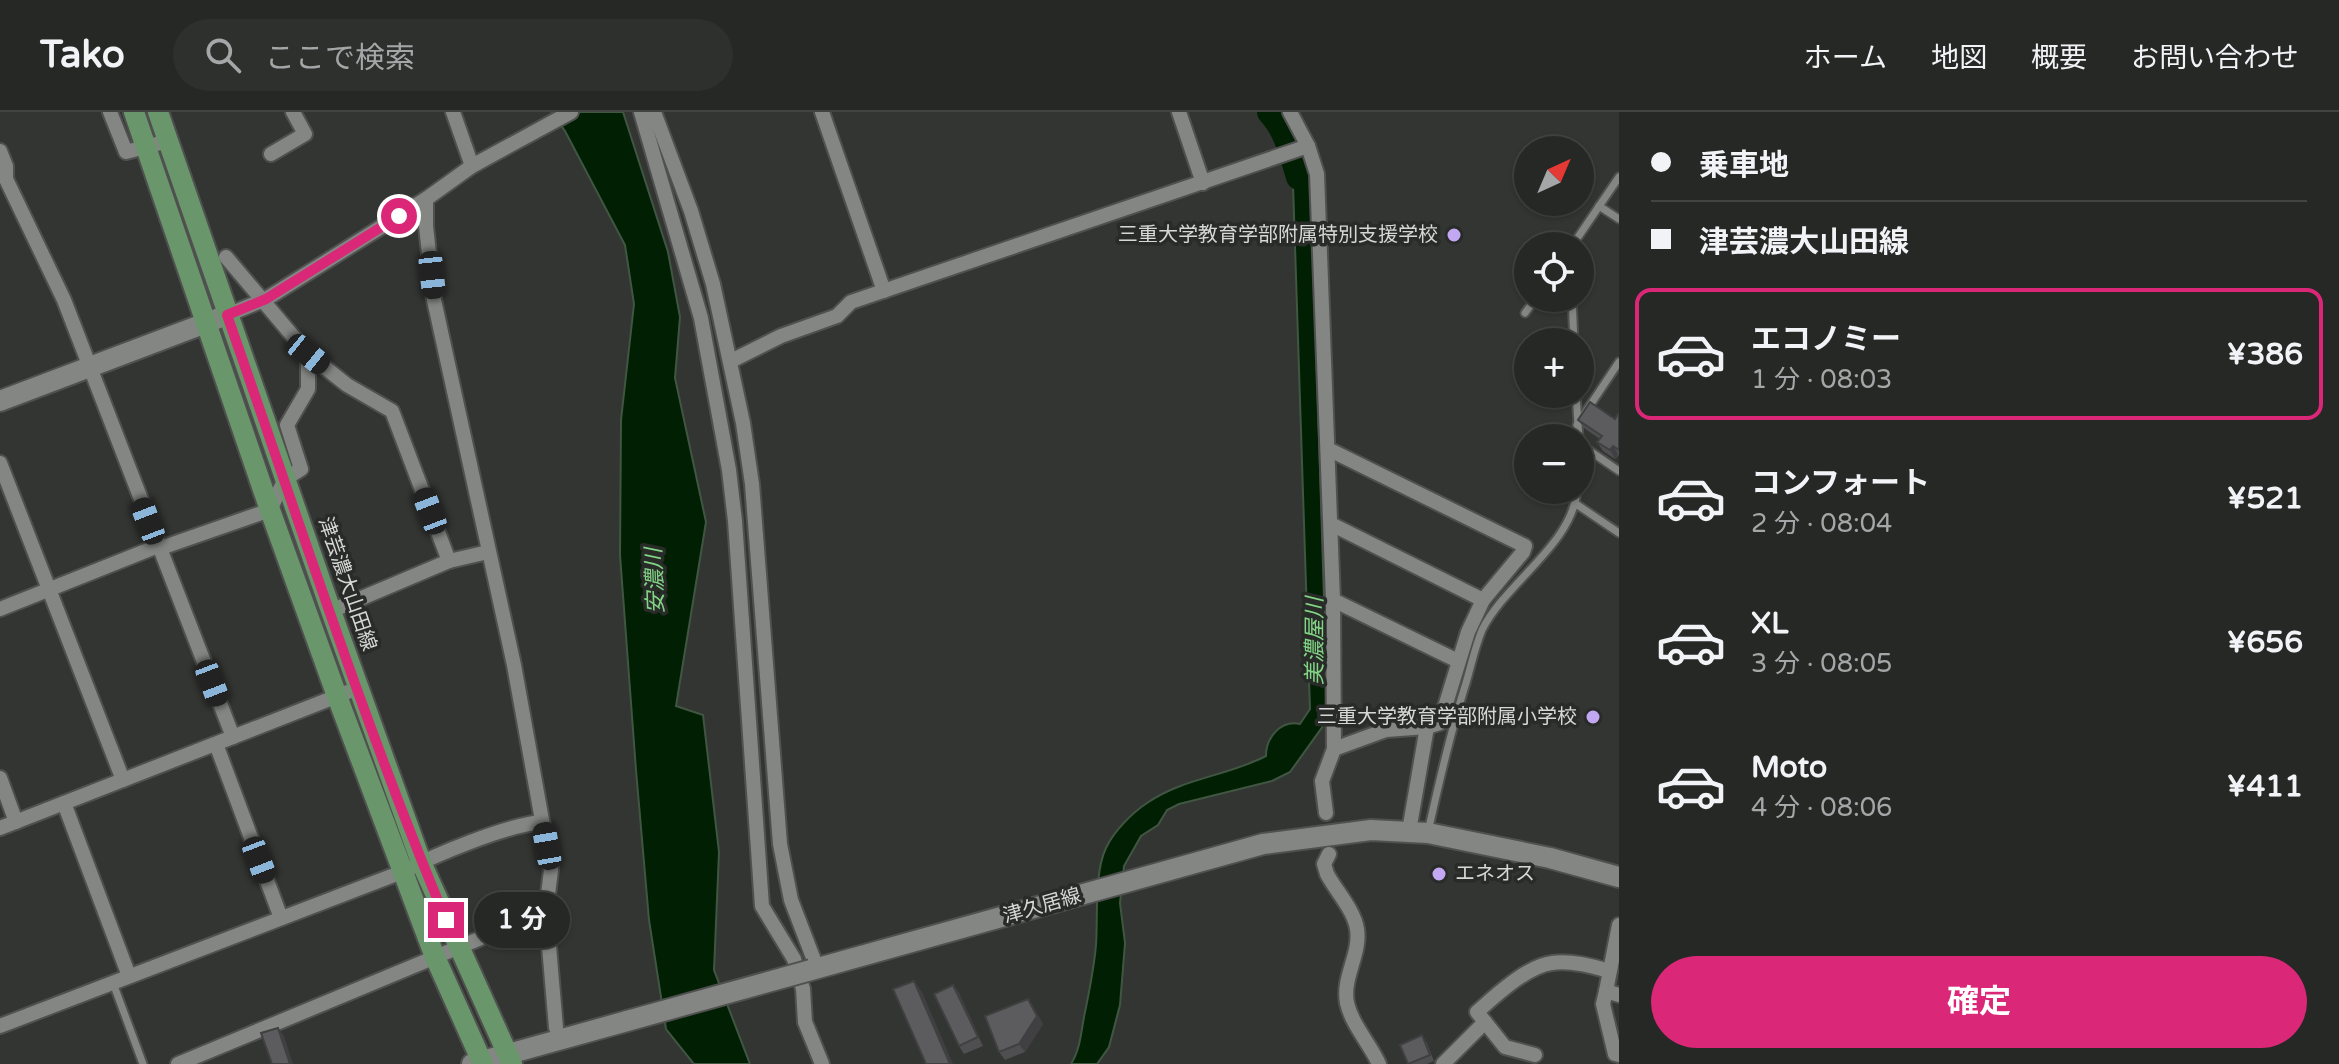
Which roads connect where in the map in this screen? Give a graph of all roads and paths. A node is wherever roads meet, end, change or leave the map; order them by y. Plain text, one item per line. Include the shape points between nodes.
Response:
1 (110, 112) edge
2 (134, 112) edge
3 (158, 112) edge
4 (293, 112) edge
5 (453, 112) edge
6 (571, 112) edge
7 (641, 112) edge
8 (654, 112) edge
9 (822, 112) edge
10 (1179, 112) edge
11 (1290, 112) edge
12 (168, 141) junction
13 (1308, 146) junction
14 (144, 148) junction
15 (0, 151) edge
16 (271, 154) dead end
17 (474, 164) junction
18 (1619, 177) edge
19 (3, 181) edge
20 (1203, 183) junction
21 (426, 199) junction
22 (1599, 206) junction
23 (1619, 219) edge
24 (1581, 232) edge
25 (226, 257) dead end
26 (884, 291) junction
27 (262, 301) junction
28 (227, 315) junction
29 (205, 323) junction
30 (308, 354) junction
31 (731, 361) junction
32 (1619, 362) edge
33 (90, 367) junction
34 (0, 401) edge
35 (1578, 424) edge
36 (1330, 450) junction
37 (1594, 452) edge
38 (0, 463) edge
39 (1619, 471) edge
40 (285, 479) junction
41 (16, 503) junction
42 (1576, 504) joint
43 (0, 509) edge
44 (270, 510) junction
45 (1331, 524) junction
46 (1619, 533) edge
47 (159, 547) junction
48 (488, 552) junction
49 (449, 561) junction
50 (49, 589) junction
51 (1333, 600) junction
52 (1483, 600) junction
53 (0, 609) edge
54 (331, 611) junction
55 (1458, 661) junction
56 (358, 688) junction
57 (337, 696) junction
58 (1427, 727) junction
59 (233, 737) junction
60 (216, 744) junction
61 (1334, 749) junction
62 (0, 778) edge
63 (123, 780) junction
64 (64, 803) junction
65 (1326, 813) dead end
66 (16, 822) junction
67 (542, 822) junction
68 (0, 828) edge
69 (1418, 832) junction
70 (1329, 854) dead end
71 (421, 862) junction
72 (402, 872) junction
73 (1619, 877) edge
74 (546, 911) junction
75 (281, 918) junction
76 (1619, 925) edge
77 (458, 948) junction
78 (435, 957) junction
79 (814, 969) junction
80 (1609, 971) junction
81 (129, 976) junction
82 (113, 982) junction
83 (1612, 993) edge
84 (1485, 1022) junction
85 (0, 1026) edge
86 (556, 1028) dead end
87 (1535, 1055) dead end
88 (1619, 1055) edge
89 (509, 1060) edge
90 (479, 1063) edge
91 (143, 1064) edge
92 (178, 1064) edge
93 (822, 1064) edge
94 (1379, 1064) edge
95 (1443, 1064) edge

1 - 14 street via 126,152
2 - 14 main road
3 - 12 main road, 津芸濃大山田線
4 - 16 street via 305,134
5 - 17 street
6 - 17 street
7 - 93 street via 701,318 729,470 762,906 794,959 808,1034
8 - 31 street via 691,211
9 - 26 street
10 - 20 street
11 - 13 street
12 - 14 street
12 - 28 main road, 津芸濃大山田線
13 - 20 street
13 - 36 street via 1317,174
14 - 29 main road
15 - 19 street via 6,166
17 - 21 street
18 - 22 lane
19 - 33 street via 64,300
20 - 26 street
21 - 27 street
21 - 48 street via 434,300
22 - 23 lane
22 - 24 lane
25 - 27 street
26 - 31 street
27 - 28 street
27 - 30 street
28 - 29 main road
28 - 40 main road, 津芸濃大山田線
29 - 33 main road
29 - 44 main road
30 - 40 street via 308,389 287,425 301,469
30 - 49 street via 392,411
31 - 79 street via 752,484 780,844 791,900
32 - 35 lane
33 - 34 main road
33 - 47 street
36 - 45 street
36 - 52 street via 1525,546
37 - 39 lane
38 - 41 street
40 - 44 street
40 - 54 main road, 津芸濃大山田線
41 - 43 street
41 - 50 street
42 - 46 lane
42 - 69 lane via 1562,532 1498,603 1481,633
44 - 47 street
44 - 57 main road
45 - 51 street
45 - 52 street
47 - 50 street
47 - 59 street
48 - 49 street
48 - 67 street
49 - 54 street
50 - 53 street
50 - 63 street
51 - 55 street
51 - 61 street
52 - 55 street
54 - 56 main road, 津芸濃大山田線
55 - 58 street via 1440,723
56 - 57 street
56 - 71 main road, 津芸濃大山田線
57 - 59 street
57 - 72 main road
58 - 61 street via 1386,730
58 - 69 street
59 - 60 street
60 - 63 street
60 - 75 street
61 - 65 street via 1322,781
62 - 66 street
63 - 64 street
64 - 66 street
64 - 81 street
66 - 68 street
67 - 71 street
67 - 74 street via 551,870
69 - 73 main road, 津久居線
69 - 79 main road, 津久居線 via 1371,830 1263,844
70 - 94 street via 1327,874 1357,925 1347,1002
71 - 72 street
71 - 77 main road, 津芸濃大山田線
72 - 75 street
72 - 78 main road
74 - 77 street
74 - 86 street
75 - 81 street
76 - 80 street
77 - 78 street
77 - 89 main road, 津芸濃大山田線
78 - 90 main road
78 - 92 street
79 - 89 main road, 津久居線, bridge
80 - 83 street
80 - 84 street via 1565,963 1539,967 1477,1012
81 - 82 street
82 - 85 street
82 - 91 lane
83 - 88 street via 1603,1004
84 - 87 street via 1505,1047
84 - 95 street
89 - 90 main road, 津久居線

